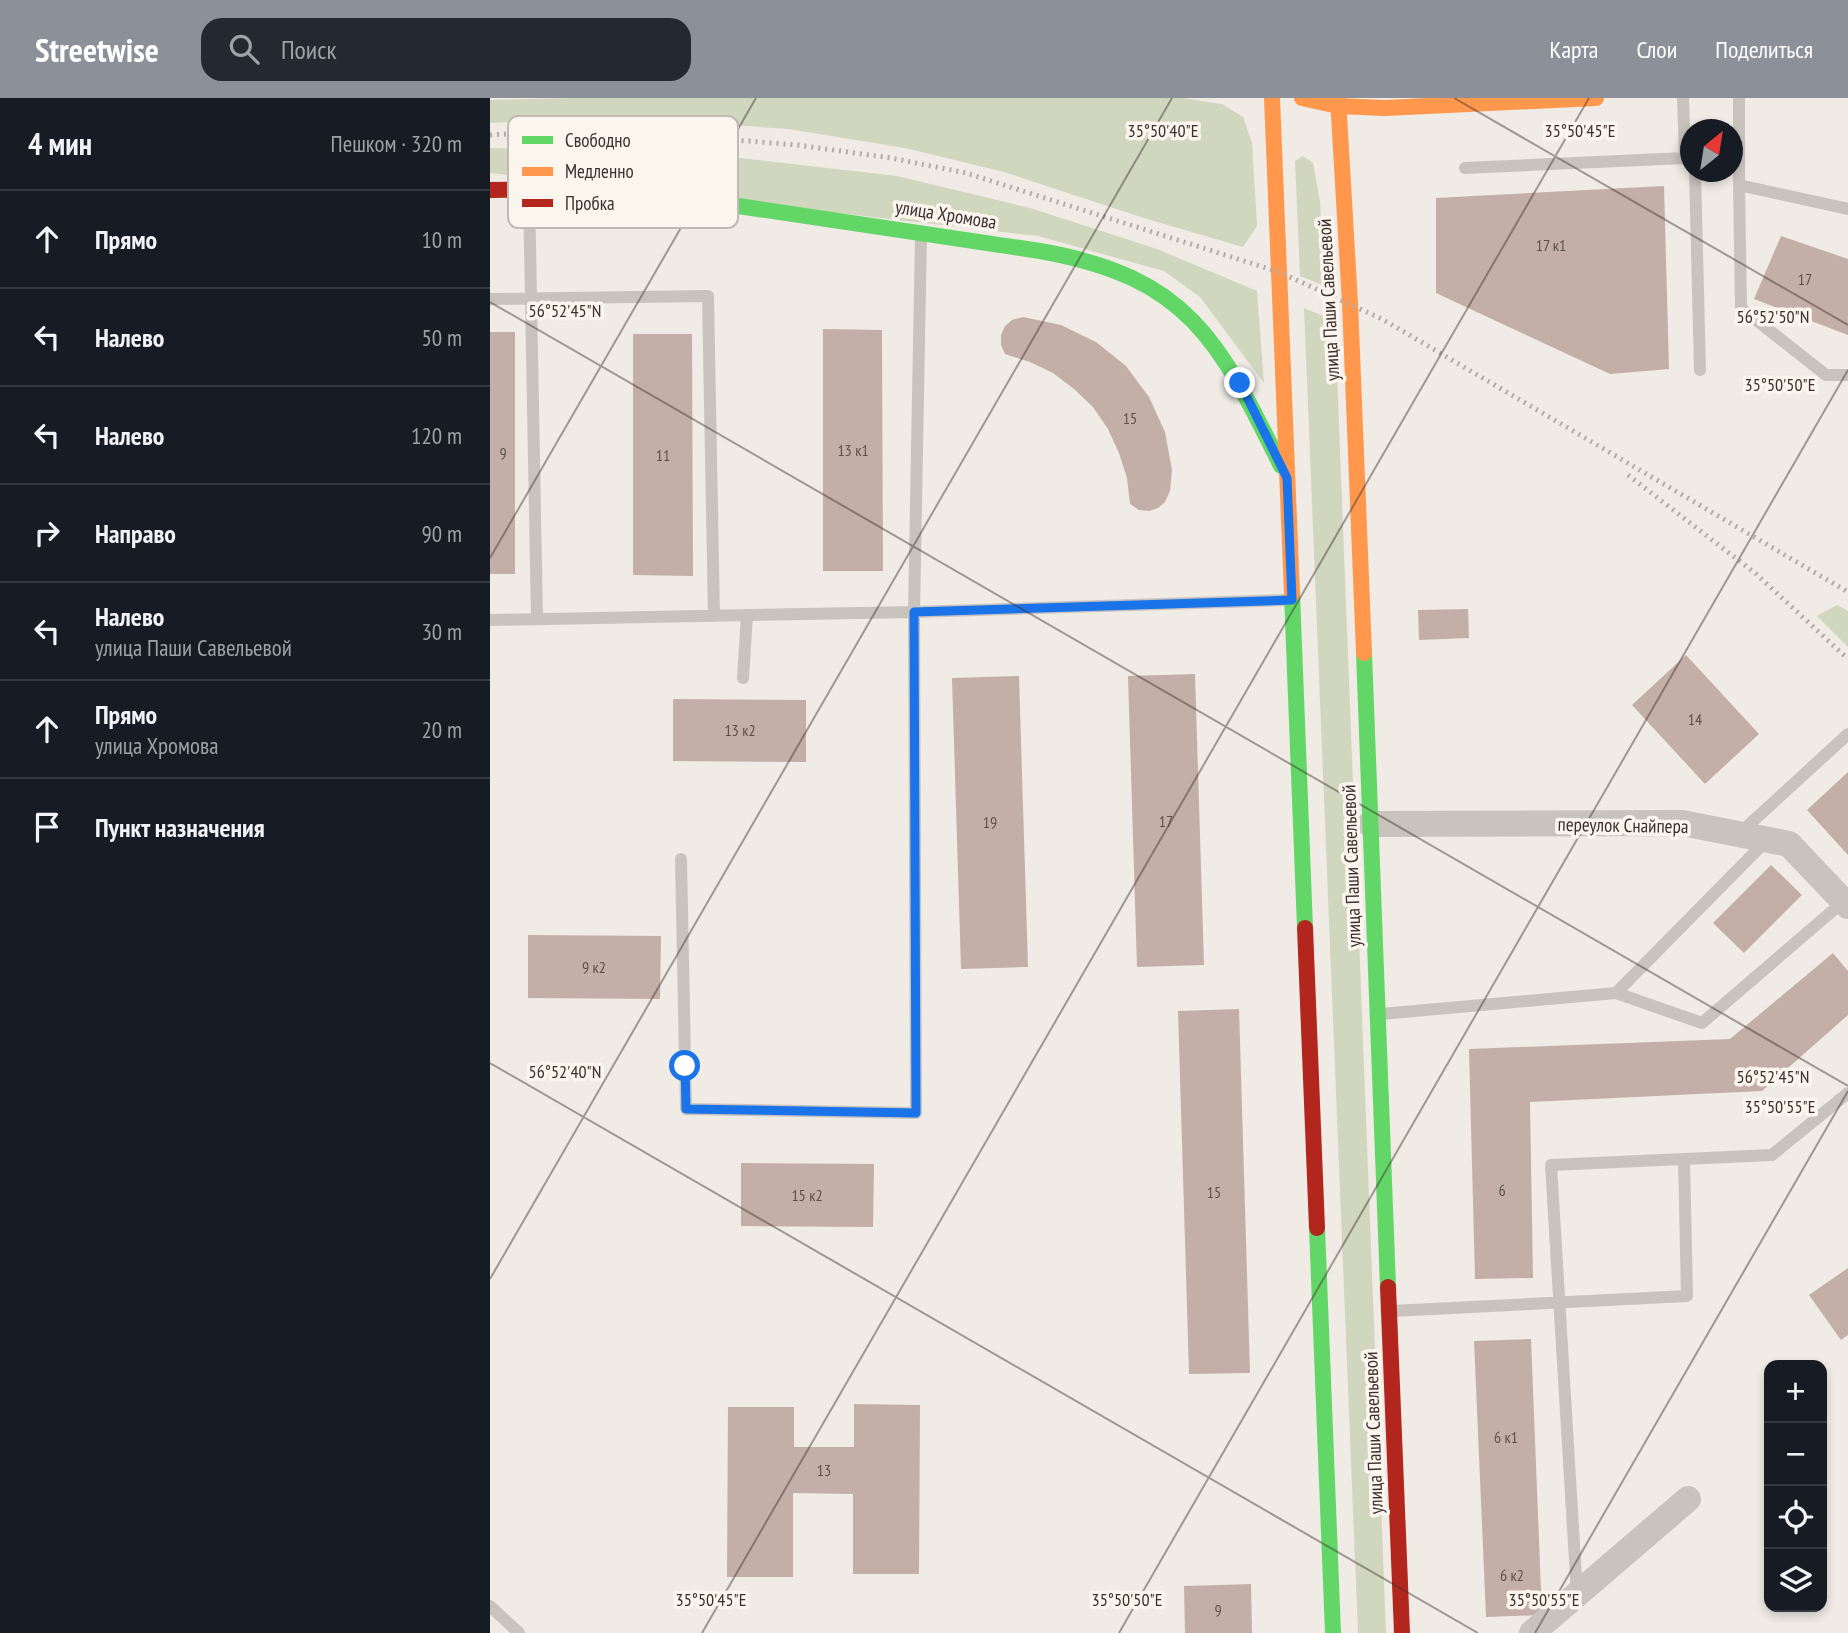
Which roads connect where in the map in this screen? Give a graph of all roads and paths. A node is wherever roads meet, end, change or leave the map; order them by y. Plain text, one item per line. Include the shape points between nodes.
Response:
1 (1272, 98) edge
2 (1302, 98) edge
3 (1596, 98) edge
4 (1683, 98) edge
5 (1739, 98) edge
6 (1338, 102) edge
7 (1685, 119) edge
8 (1680, 162) edge
9 (1465, 168) dead end
10 (1695, 182) edge
11 (1739, 185) junction
12 (508, 189) edge
13 (490, 190) edge
14 (738, 205) edge
15 (1848, 209) edge
16 (530, 228) edge
17 (921, 230) junction
18 (490, 299) edge
19 (531, 299) junction
20 (1700, 370) dead end
21 (1848, 375) edge
22 (1287, 478) junction
23 (1292, 600) junction
24 (914, 612) junction
25 (747, 615) junction
26 (714, 616) junction
27 (537, 618) junction
28 (490, 620) edge
29 (743, 678) dead end
30 (1848, 734) edge
31 (1370, 824) junction
32 (1738, 834) junction
33 (1767, 839) junction
34 (681, 859) dead end
35 (1846, 904) edge
36 (1616, 993) junction
37 (1378, 1014) junction
38 (1848, 1093) edge
39 (1684, 1159) junction
40 (1558, 1303) junction
41 (1389, 1311) junction
42 (1688, 1499) dead end
43 (1577, 1594) junction
44 (490, 1605) edge
45 (519, 1633) edge
46 (1333, 1633) edge
47 (1402, 1633) edge
48 (1532, 1633) edge

1 - 22 main road
2 - 6 main road
3 - 6 main road via 1385,108
4 - 7 lane
5 - 11 lane
6 - 31 main road, улица Паши Савельевой
8 - 9 lane
10 - 20 lane
11 - 15 lane
11 - 21 lane via 1741,308 1826,376
12 - 13 main road, улица Хромова
14 - 17 main road, улица Хромова
16 - 19 lane
17 - 22 main road, улица Хромова via 1081,258 1131,274 1154,287 1195,319 1224,356
17 - 24 lane
18 - 19 lane
19 - 26 lane via 708,296
19 - 27 lane
22 - 23 main road
23 - 24 lane
23 - 46 main road
24 - 25 lane
24 - 34 lane via 916,1113 686,1109
25 - 26 lane
25 - 29 lane
26 - 27 lane
27 - 28 lane
30 - 32 lane
31 - 32 street, переулок Снайпера via 1682,823
31 - 37 main road, улица Паши Савельевой
32 - 33 street, переулок Снайпера
33 - 35 street, переулок Снайпера via 1789,844
33 - 36 lane
35 - 36 lane via 1702,1023
36 - 37 lane
37 - 41 main road, улица Паши Савельевой
38 - 39 lane via 1772,1155
39 - 40 lane via 1687,1296
39 - 40 lane via 1551,1165
40 - 41 lane
40 - 43 lane
41 - 47 main road, улица Паши Савельевой
42 - 43 street
43 - 48 street
44 - 45 lane

